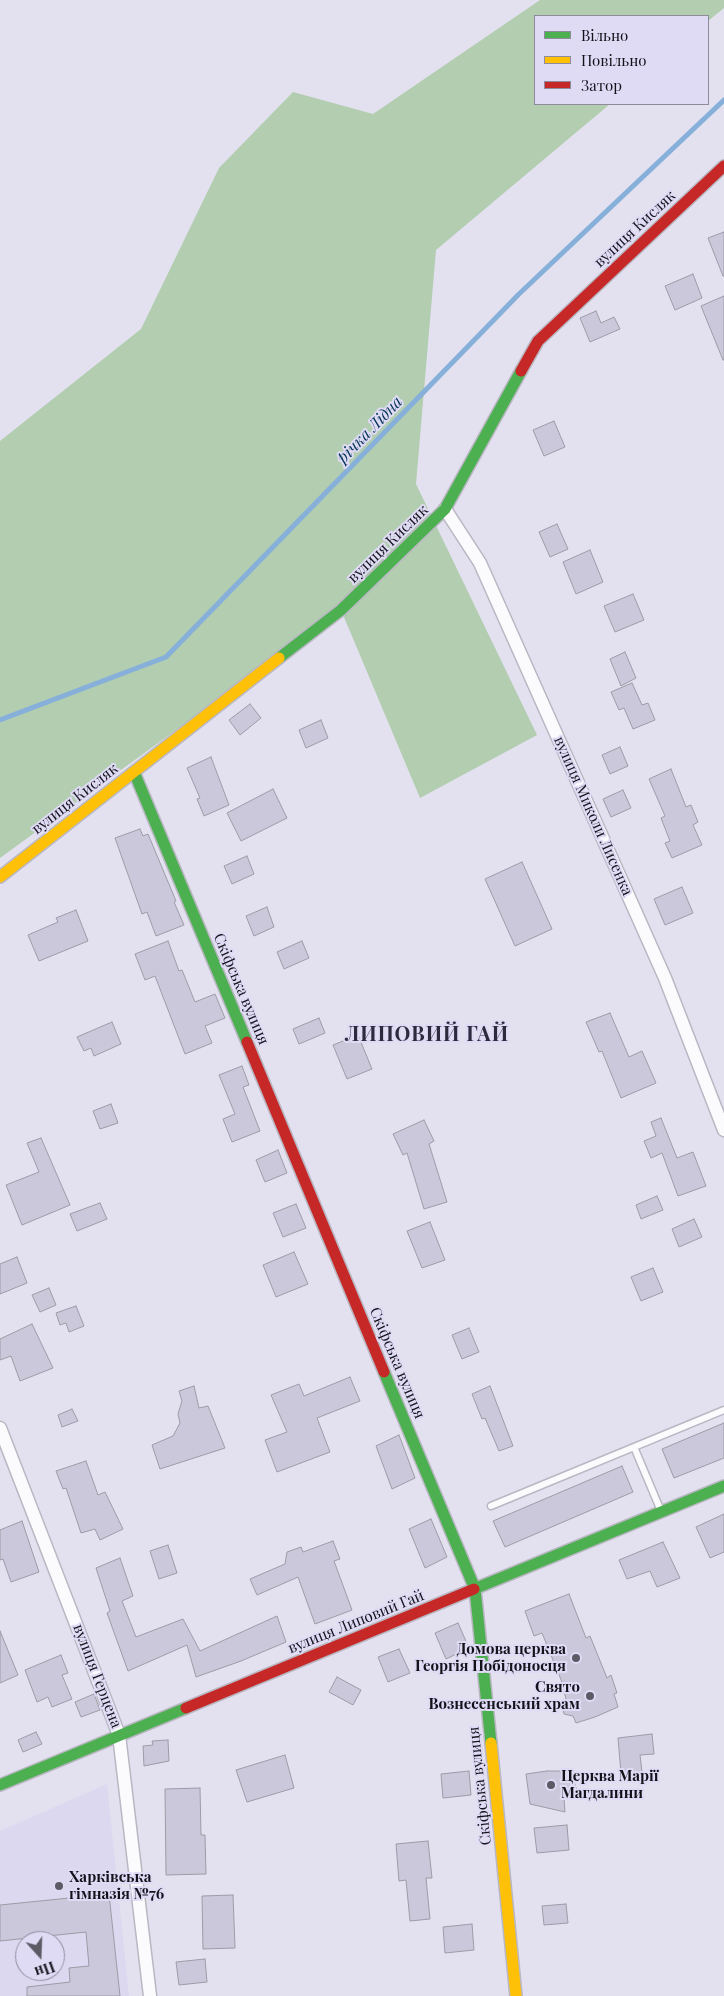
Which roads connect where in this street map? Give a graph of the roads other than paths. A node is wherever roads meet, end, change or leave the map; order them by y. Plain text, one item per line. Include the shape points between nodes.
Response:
1 (723, 168) edge
2 (445, 509) junction
3 (134, 772) junction
4 (0, 877) edge
5 (724, 1130) edge
6 (724, 1410) edge
7 (0, 1428) edge
8 (634, 1447) junction
9 (724, 1486) edge
10 (492, 1506) dead end
11 (661, 1512) junction
12 (475, 1589) junction
13 (120, 1734) junction
14 (0, 1785) edge
15 (150, 1996) edge
16 (516, 1996) edge

1 - 2 street, вулиця Кисляк via 538,341
2 - 3 street, вулиця Кисляк via 341,610
2 - 5 street, вулиця Миколи Лисенка via 480,563 665,978
3 - 4 street, вулиця Кисляк
3 - 12 street, Скіфська вулиця
6 - 8 lane
7 - 13 street, вулиця Герцена
8 - 10 lane
8 - 11 lane
9 - 11 street, вулиця Липовий Гай
11 - 12 street, вулиця Липовий Гай
12 - 13 street, вулиця Липовий Гай
12 - 16 street, Скіфська вулиця
13 - 14 street, вулиця Липовий Гай
13 - 15 street, вулиця Герцена

